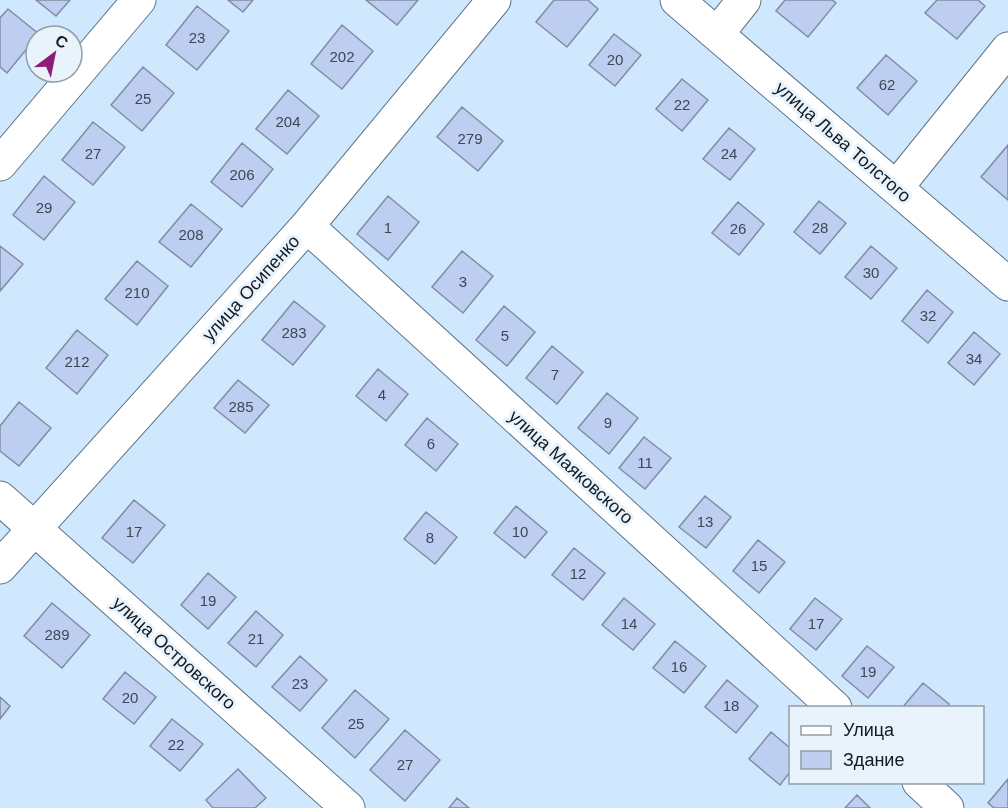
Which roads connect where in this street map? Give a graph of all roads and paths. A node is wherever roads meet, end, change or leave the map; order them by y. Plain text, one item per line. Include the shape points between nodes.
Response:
1 (139, 0) edge
2 (494, 0) edge
3 (677, 0) edge
4 (744, 0) edge
5 (717, 34) junction
6 (1008, 49) edge
7 (0, 164) edge
8 (896, 188) junction
9 (307, 226) junction
10 (1008, 284) edge
11 (0, 498) edge
12 (33, 528) junction
13 (0, 567) edge
14 (833, 706) edge
15 (920, 784) edge
16 (348, 808) edge
17 (948, 808) edge

1 - 7 street
2 - 9 street, улица Осипенко
3 - 5 street, улица Льва Толстого
4 - 5 street
5 - 8 street, улица Льва Толстого
6 - 8 street
8 - 10 street, улица Льва Толстого
9 - 12 street, улица Осипенко
9 - 14 street, улица Маяковского
11 - 12 street, улица Островского
12 - 13 street, улица Осипенко
12 - 16 street, улица Островского
15 - 17 street

